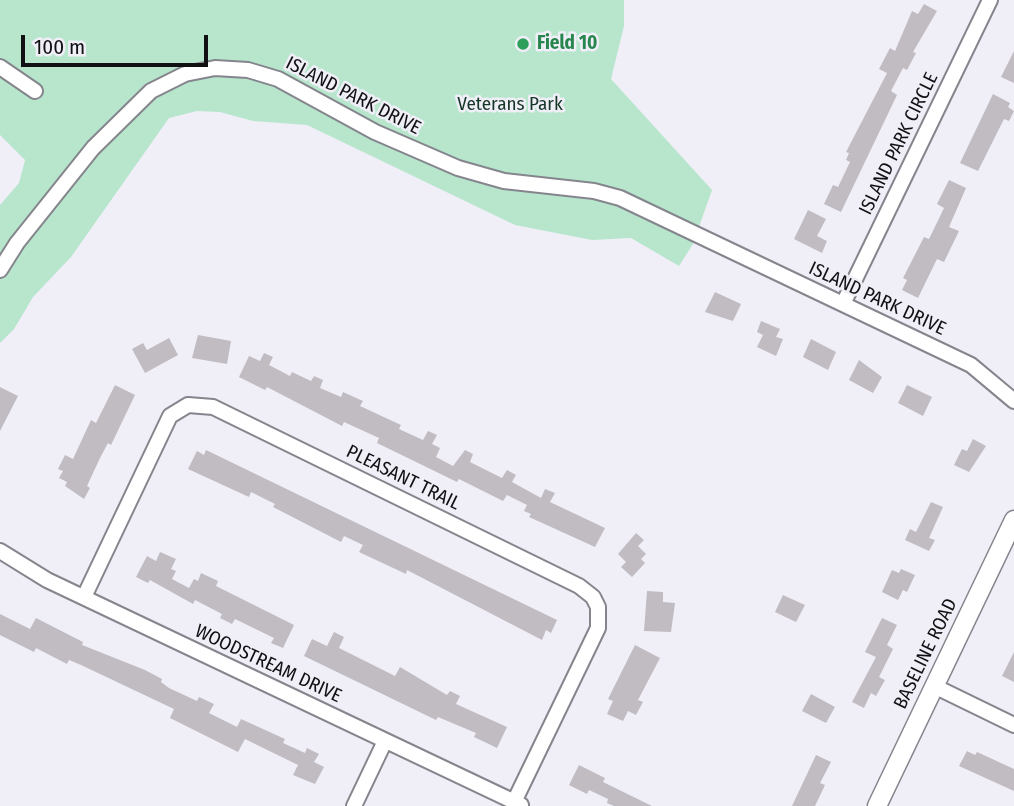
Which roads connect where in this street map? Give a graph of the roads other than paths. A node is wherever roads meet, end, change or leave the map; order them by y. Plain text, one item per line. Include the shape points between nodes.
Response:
1 (990, 0) edge
2 (0, 67) edge
3 (35, 91) dead end
4 (0, 270) edge
5 (843, 304) junction
6 (1014, 401) edge
7 (1014, 520) edge
8 (0, 551) edge
9 (84, 597) junction
10 (934, 686) junction
11 (1014, 724) edge
12 (385, 741) junction
13 (518, 804) edge
14 (354, 806) edge
15 (877, 806) edge

1 - 5 street, ISLAND PARK CIRCLE
2 - 3 street
4 - 5 street, ISLAND PARK DRIVE via 76,169 131,107 150,90 185,74 215,68 248,70 278,79 375,132 458,167 503,181 620,198
5 - 6 street, ISLAND PARK DRIVE via 971,365
7 - 10 street, BASELINE ROAD
8 - 9 street, WOODSTREAM DRIVE
9 - 12 street, WOODSTREAM DRIVE
9 - 13 street, PLEASANT TRAIL via 170,416 188,405 213,407 579,586 593,597 598,628
10 - 11 street
10 - 15 street, BASELINE ROAD
12 - 13 street, WOODSTREAM DRIVE
12 - 14 street

